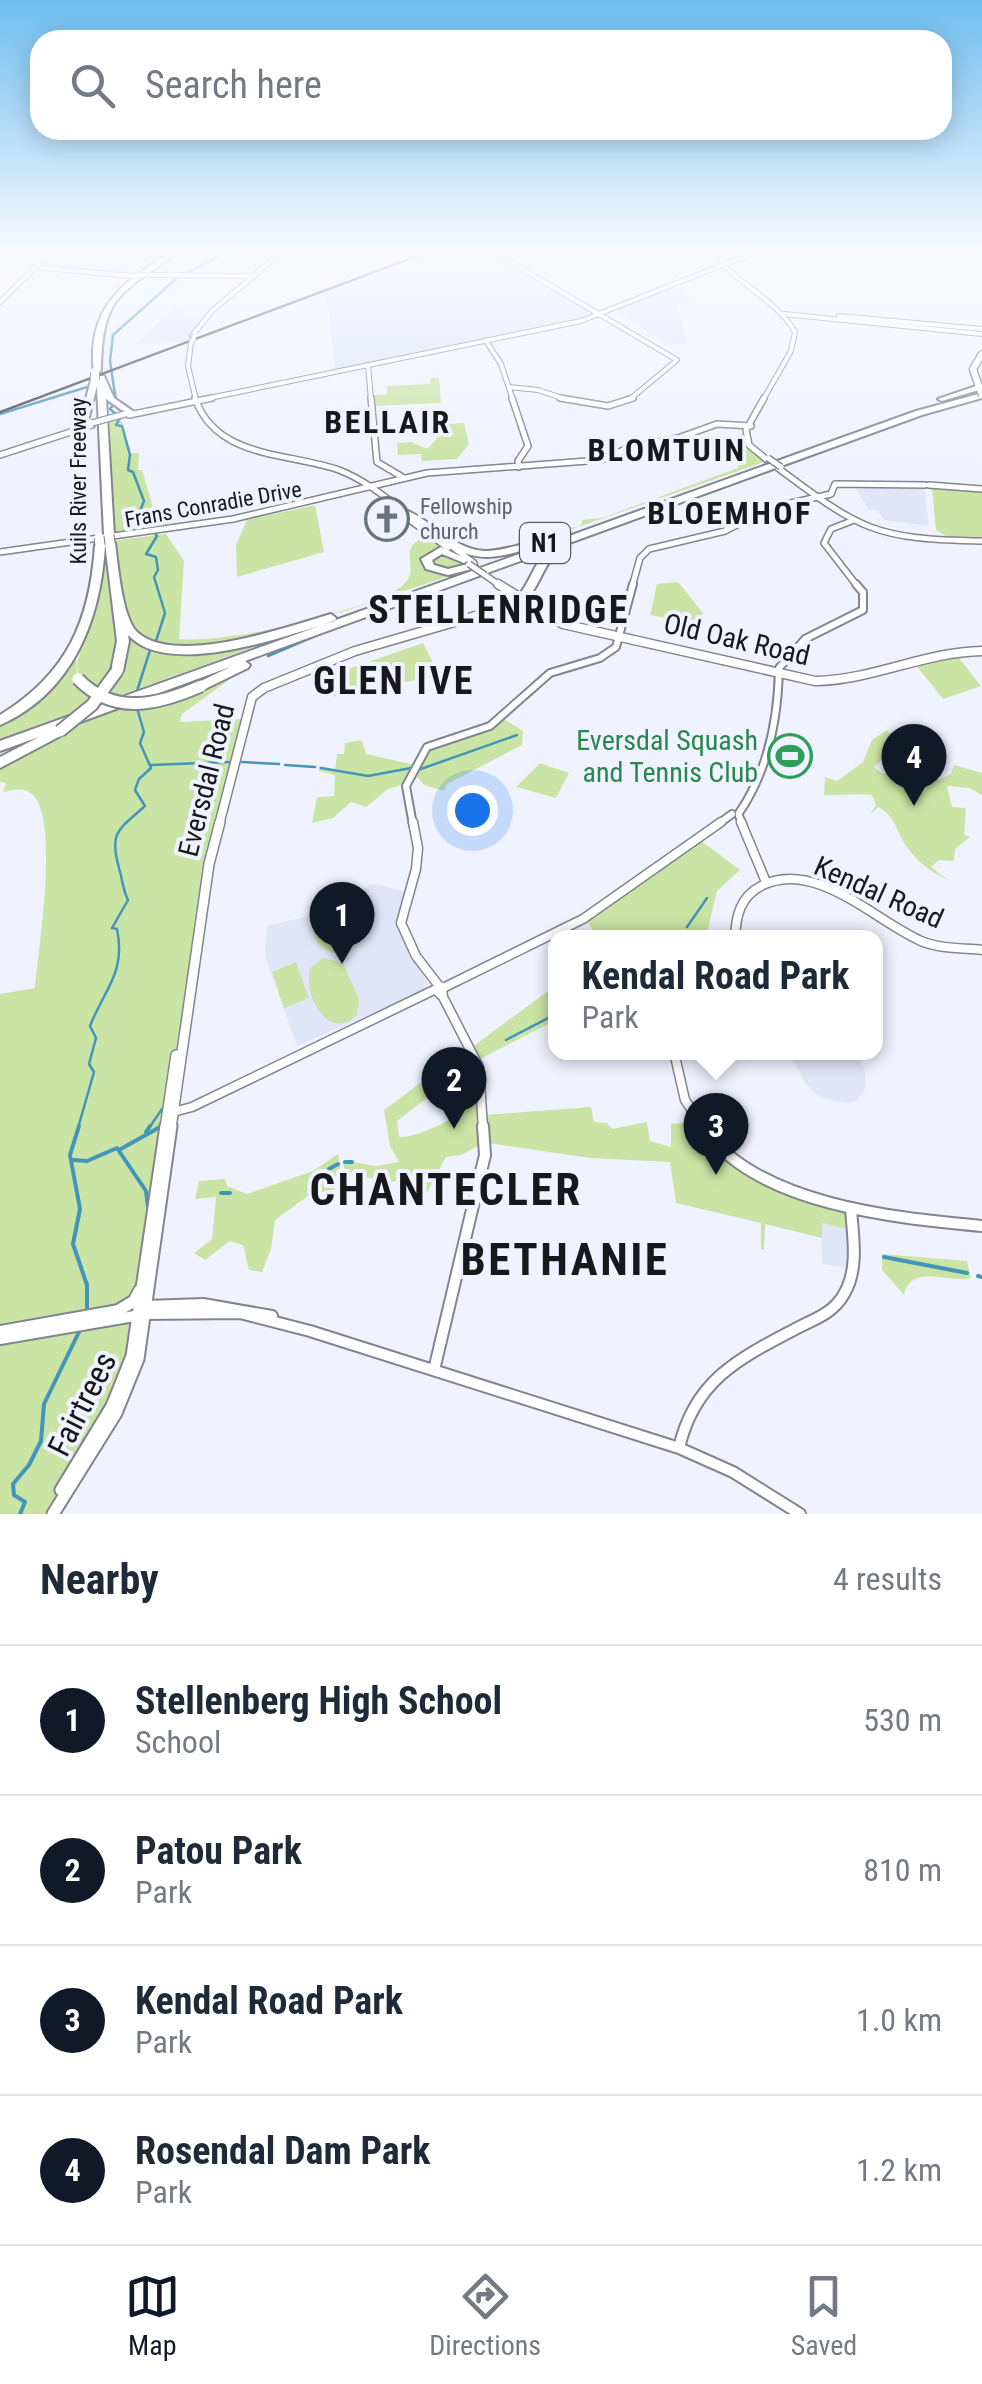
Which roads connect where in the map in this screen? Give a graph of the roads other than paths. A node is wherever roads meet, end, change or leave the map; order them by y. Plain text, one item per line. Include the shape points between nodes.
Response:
1 (100, 324) edge
2 (203, 324) edge
3 (559, 324) edge
4 (611, 324) edge
5 (791, 324) edge
6 (889, 324) edge
7 (933, 324) edge
8 (982, 331) edge
9 (486, 341) junction
10 (981, 357) edge
11 (368, 365) junction
12 (99, 372) junction
13 (509, 387) junction
14 (980, 393) edge
15 (193, 400) junction
16 (146, 409) joint
17 (128, 412) junction
18 (750, 425) junction
19 (87, 426) junction
20 (0, 454) edge
21 (518, 467) junction
22 (406, 479) junction
23 (372, 489) junction
24 (982, 489) edge
25 (823, 499) junction
26 (644, 507) junction
27 (408, 514) junction
28 (624, 520) junction
29 (853, 520) junction
30 (104, 540) junction
31 (982, 540) edge
32 (536, 544) junction
33 (0, 554) edge
34 (469, 562) junction
35 (447, 580) junction
36 (118, 598) junction
37 (517, 598) junction
38 (486, 616) junction
39 (352, 618) junction
40 (470, 622) dead end
41 (86, 623) junction
42 (448, 624) junction
43 (620, 636) junction
44 (982, 650) edge
45 (779, 674) junction
46 (144, 691) junction
47 (0, 721) edge
48 (0, 743) edge
49 (0, 763) edge
50 (736, 815) junction
51 (766, 882) junction
52 (561, 930) edge
53 (736, 930) edge
54 (548, 936) edge
55 (982, 950) edge
56 (438, 989) junction
57 (676, 1060) edge
58 (170, 1112) junction
59 (851, 1209) junction
60 (982, 1226) edge
61 (143, 1282) junction
62 (119, 1310) junction
63 (143, 1310) junction
64 (0, 1331) edge
65 (0, 1339) edge
66 (434, 1370) junction
67 (679, 1448) junction
68 (51, 1514) edge
69 (800, 1514) edge

1 - 12 highway, Kuils River Freeway
2 - 15 main road via 187,370
3 - 9 main road
4 - 13 street via 676,360 637,395 614,405 584,405
5 - 18 main road via 794,346
6 - 8 street
7 - 8 street
9 - 11 main road
9 - 13 street
10 - 14 main road via 973,369
11 - 15 main road
11 - 22 street via 377,461
12 - 17 highway via 110,399
12 - 19 highway
12 - 30 highway, Kuils River Freeway
13 - 21 street via 528,446
14 - 26 highway, N1
14 - 28 highway, N1
15 - 16 main road
15 - 17 main road
15 - 23 main road, Old Oak Road via 203,422 228,440 334,468
16 - 17 highway
17 - 19 main road, bridge
18 - 21 street, Frans Conradie Drive via 715,424 600,460
18 - 25 main road, bridge via 747,441
19 - 20 main road
21 - 22 street, Frans Conradie Drive
22 - 23 street, Frans Conradie Drive
23 - 27 main road, Old Oak Road
23 - 33 street, Frans Conradie Drive via 155,532
23 - 34 main road, Old Oak Road
24 - 25 street via 835,484
25 - 29 main road
25 - 43 street via 777,506 728,530 646,551
26 - 32 highway
26 - 35 highway, N1
27 - 32 highway via 477,556
27 - 34 main road, Old Oak Road
28 - 37 highway via 550,552 531,591
28 - 39 highway, N1
29 - 31 main road via 894,536
29 - 45 street via 828,531 824,543 866,605 809,637
30 - 36 highway, Kuils River Freeway
30 - 41 highway, Kuils River Freeway
32 - 34 highway via 454,572 432,569 426,558 443,550
34 - 37 main road, Old Oak Road, bridge
35 - 36 highway via 323,620 172,651 135,636
35 - 46 highway, N1
36 - 49 highway, bridge via 123,648 117,671 60,732
37 - 38 main road, Eversdal Road
37 - 42 main road, Eversdal Road
37 - 43 main road, Old Oak Road via 563,624
38 - 40 main road
38 - 42 main road, Eversdal Road
39 - 41 highway, bridge via 162,701 128,704 94,695 78,678
39 - 46 highway, N1
41 - 47 highway via 54,683
42 - 58 main road, Eversdal Road via 347,653 252,697 213,842
43 - 45 main road, Old Oak Road
43 - 56 street via 602,658 550,672 491,726 428,746 407,784 418,848 402,923
44 - 45 main road, Old Oak Road via 948,652 840,681
45 - 50 street via 758,785
46 - 48 highway, N1
50 - 51 street
50 - 52 street
51 - 53 street via 738,908
51 - 55 street, Kendal Road via 806,881 922,942
54 - 56 street
56 - 58 street
56 - 66 street via 479,1067 485,1156
57 - 59 street via 683,1099 722,1148 784,1186
58 - 61 main road, Eversdal Road
58 - 63 main road, Eversdal Road
59 - 60 street
59 - 67 street via 852,1273 841,1300 709,1381 692,1402
61 - 62 main road via 136,1298
61 - 63 main road, Eversdal Road
62 - 63 street
62 - 64 street
63 - 65 street
63 - 66 street via 240,1313
63 - 68 main road, Fairtrees via 118,1394
66 - 67 street
67 - 69 street

